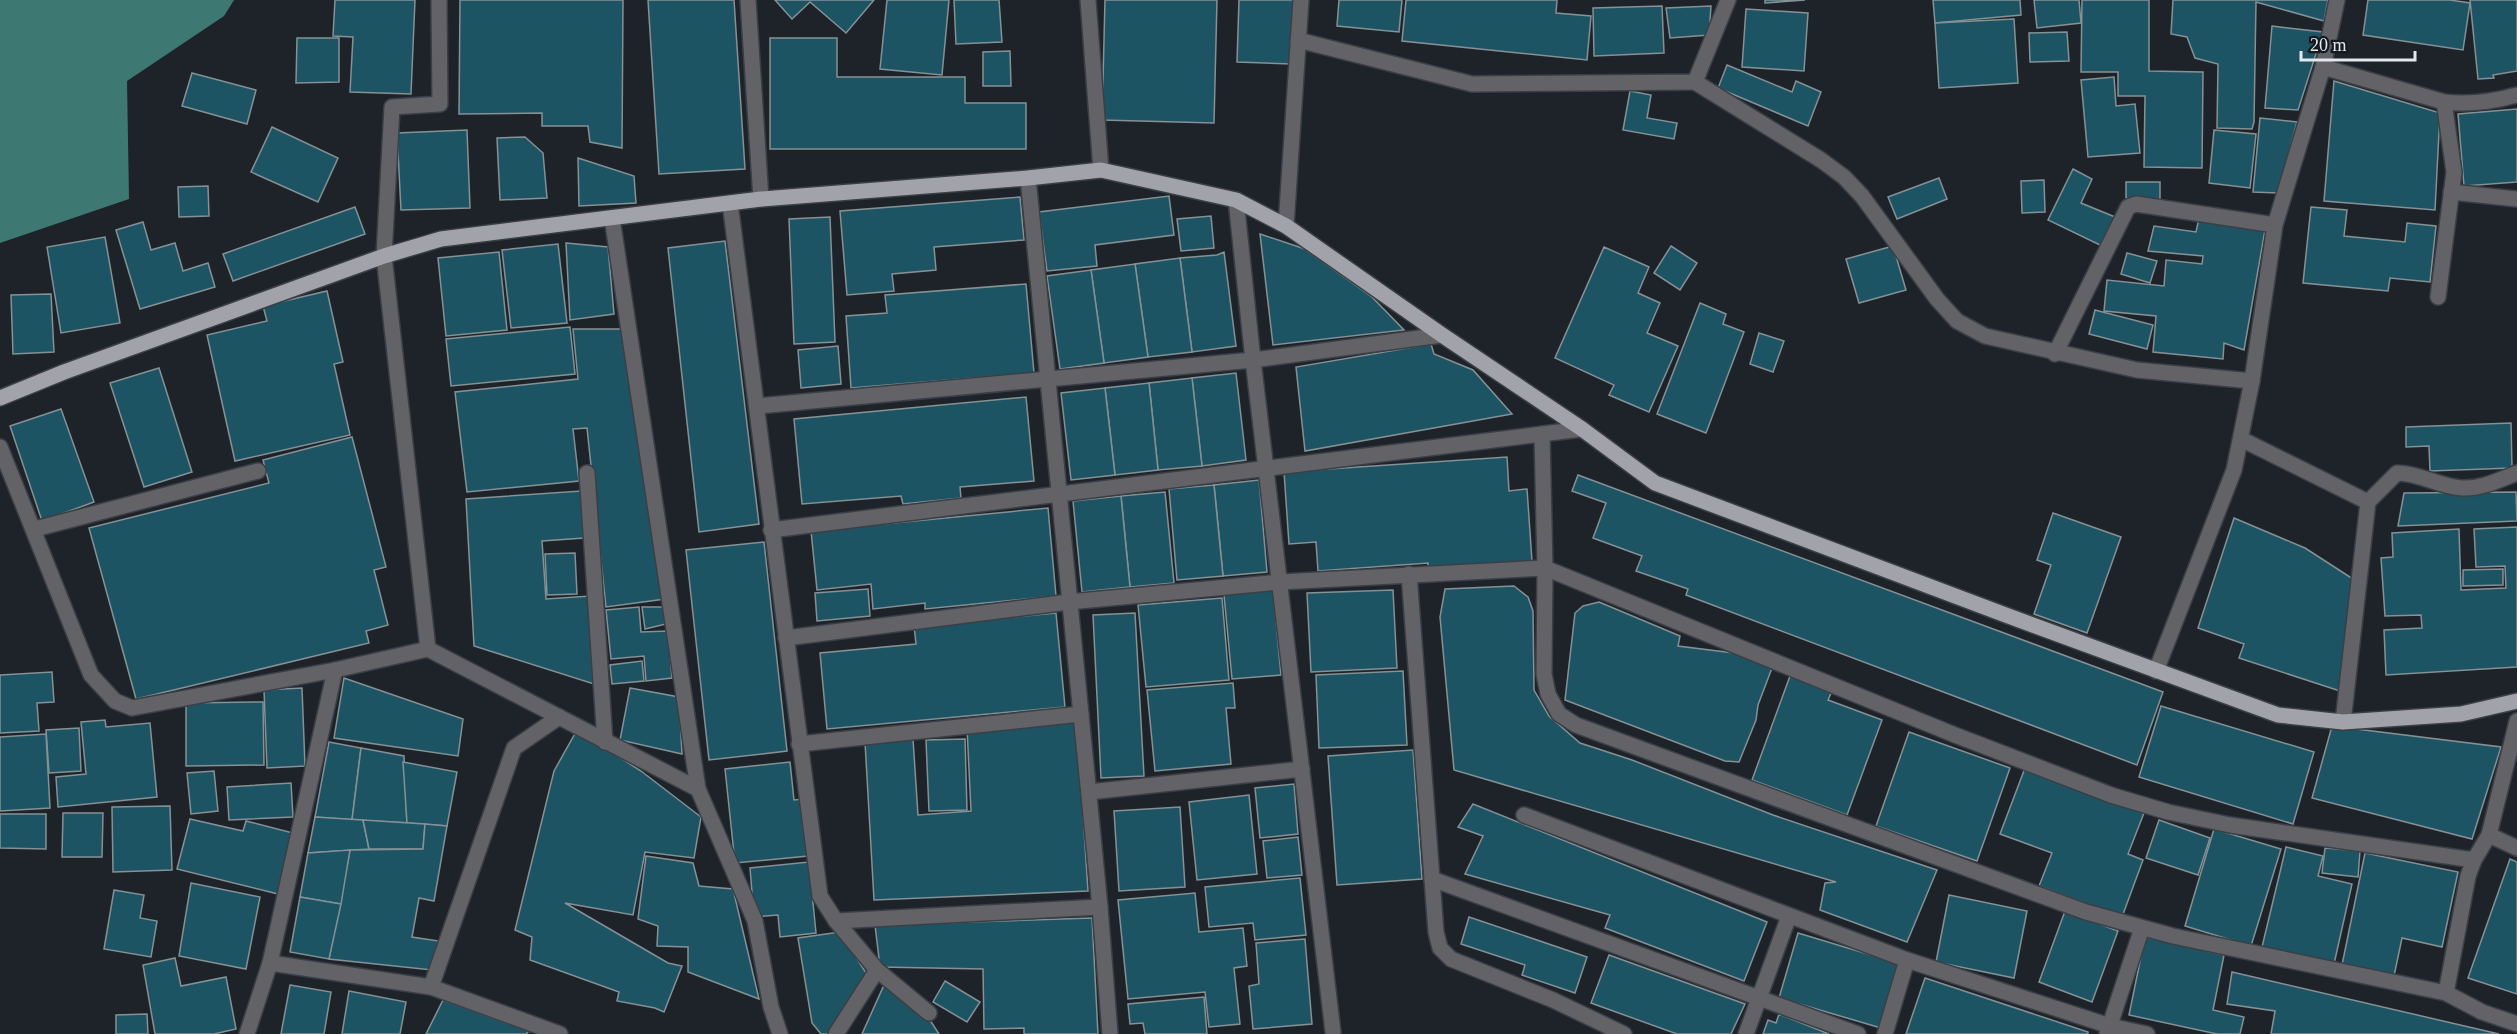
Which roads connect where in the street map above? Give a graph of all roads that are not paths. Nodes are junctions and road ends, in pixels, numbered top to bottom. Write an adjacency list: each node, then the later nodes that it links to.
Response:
1 (439, 0): 22 (street)
2 (748, 0): 15 (street)
3 (1088, 0): 12 (street)
4 (1301, 0): 7 (street)
5 (1728, 0): 9 (street)
6 (2337, 0): 8 (street)
7 (1298, 40): 9 (street); 21 (street)
8 (2323, 67): 11 (street); 20 (street)
9 (1695, 82): 25 (street)
10 (2517, 95): 11 (street)
11 (2444, 102): 14 (street)
12 (1101, 170): 13 (main road); 17 (main road)
13 (1028, 178): 15 (main road); 27 (street)
14 (2451, 192): 16 (street); 23 (street)
15 (761, 199): 18 (main road)
16 (2517, 199)
17 (1236, 200): 21 (main road); 26 (street)
18 (730, 203): 19 (main road); 30 (street)
19 (612, 218): 22 (main road); 59 (street)
20 (2275, 225): 25 (street); 28 (street)
21 (1286, 226): 24 (main road)
22 (384, 256): 29 (main road); 48 (street)
23 (2438, 297)
24 (1442, 335): 26 (street); 31 (main road)
25 (2055, 354): 28 (street)
26 (1253, 360): 27 (street); 35 (street)
27 (1048, 380): 30 (street); 39 (street)
28 (2252, 381): 33 (street)
29 (0, 398)
30 (758, 406): 42 (street)
31 (1582, 429): 32 (street); 50 (main road)
32 (1542, 434): 35 (street); 43 (street)
33 (2241, 439): 40 (street); 50 (street)
34 (0, 447): 41 (street)
35 (1266, 469): 39 (street); 45 (street)
36 (258, 471): 41 (street)
37 (587, 472): 56 (street)
38 (2517, 473): 40 (street)
39 (1059, 493): 42 (street); 46 (street)
40 (2368, 502): 55 (street)
41 (35, 530): 49 (street)
42 (771, 530): 47 (street)
43 (1545, 568): 44 (street); 64 (street); 69 (street)
44 (1408, 574): 45 (street); 65 (street)
45 (1280, 582): 46 (street); 58 (street)
46 (1070, 602): 47 (street); 52 (street)
47 (786, 638): 57 (street)
48 (428, 648): 49 (street); 53 (street)
49 (335, 670): 71 (street)
50 (2156, 671): 55 (main road)
51 (2517, 701): 55 (main road)
52 (1081, 714): 57 (street); 60 (street)
53 (559, 717): 56 (street); 73 (street)
54 (2517, 720): 62 (street)
55 (2343, 722)
56 (605, 741): 59 (street)
57 (799, 744): 68 (street)
58 (1302, 769): 60 (street); 79 (street)
59 (698, 789): 82 (street)
60 (1089, 792): 66 (street)
61 (1524, 815): 67 (street)
62 (2489, 835): 63 (street); 64 (street)
63 (2517, 848)
64 (2474, 860): 74 (street)
65 (1432, 879): 75 (street); 85 (street)
66 (1100, 907): 68 (street); 84 (street)
67 (1790, 916): 70 (street); 75 (street)
68 (837, 921): 72 (street)
69 (2142, 928): 74 (street); 78 (street)
70 (1908, 960): 78 (street); 88 (street)
71 (270, 963): 73 (street); 80 (street)
72 (877, 970): 76 (street); 83 (street)
73 (431, 987): 81 (street)
74 (2446, 993): 77 (street)
75 (1758, 998): 86 (street); 87 (street)
76 (929, 1013)
77 (2517, 1024)
78 (2108, 1030): 89 (street)
79 (1333, 1032)
80 (247, 1034)
81 (560, 1034)
82 (780, 1034)
83 (836, 1034)
84 (1110, 1034)
85 (1624, 1034)
86 (1746, 1034)
87 (1858, 1034)
88 (1885, 1034)
89 (2147, 1034)

